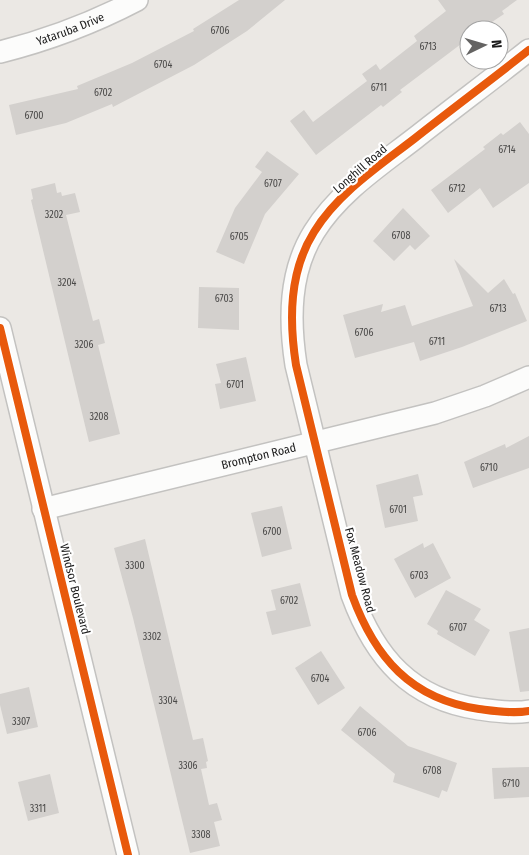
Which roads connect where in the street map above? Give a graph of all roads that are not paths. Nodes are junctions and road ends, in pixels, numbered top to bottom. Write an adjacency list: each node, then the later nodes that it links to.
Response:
1 (136, 0): 3 (street, Yataruba Drive)
2 (529, 50): 6 (street, Longhill Road)
3 (0, 52)
4 (0, 328): 7 (street, Windsor Boulevard)
5 (529, 377): 6 (street, Brompton Road)
6 (316, 444): 7 (street, Brompton Road); 8 (street, Fox Meadow Road)
7 (43, 509): 9 (street, Windsor Boulevard)
8 (529, 711)
9 (128, 855)

